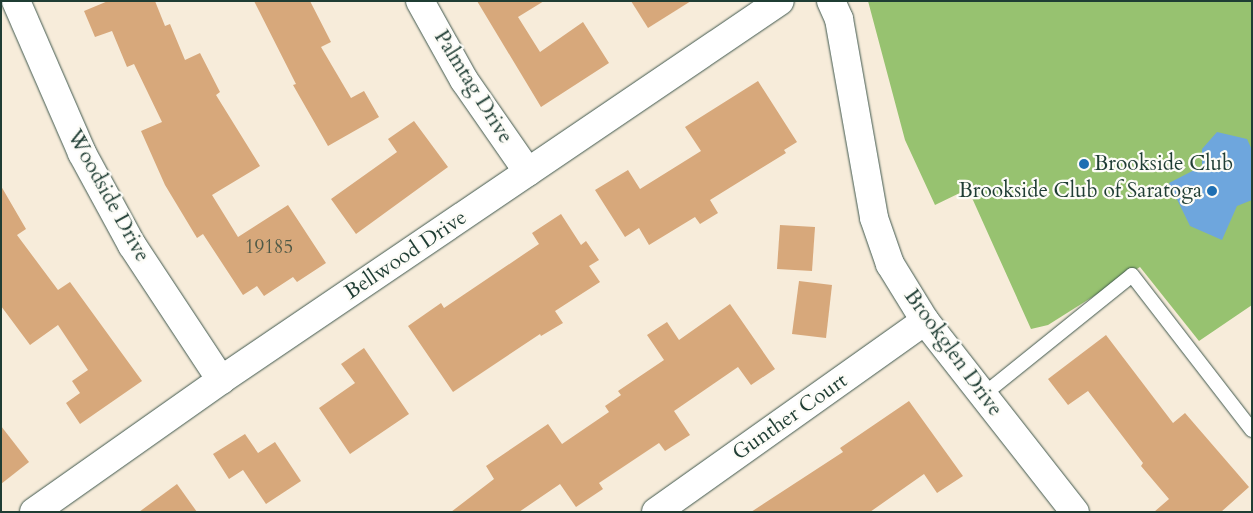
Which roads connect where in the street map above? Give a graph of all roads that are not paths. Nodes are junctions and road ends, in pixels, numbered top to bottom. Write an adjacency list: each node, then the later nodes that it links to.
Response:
1 (16, 1): 7 (street, Woodside Drive)
2 (420, 1): 5 (street, Palmtag Drive)
3 (780, 1): 5 (street, Bellwood Drive)
4 (836, 3): 6 (street, Brookglen Drive)
5 (528, 172): 7 (street, Bellwood Drive)
6 (925, 321): 8 (street, Brookglen Drive); 11 (street, Gunther Court)
7 (221, 380): 10 (street, Bellwood Drive)
8 (983, 395): 9 (lane); 12 (street, Brookglen Drive)
9 (1252, 430)
10 (34, 512)
11 (656, 512)
12 (1075, 512)

